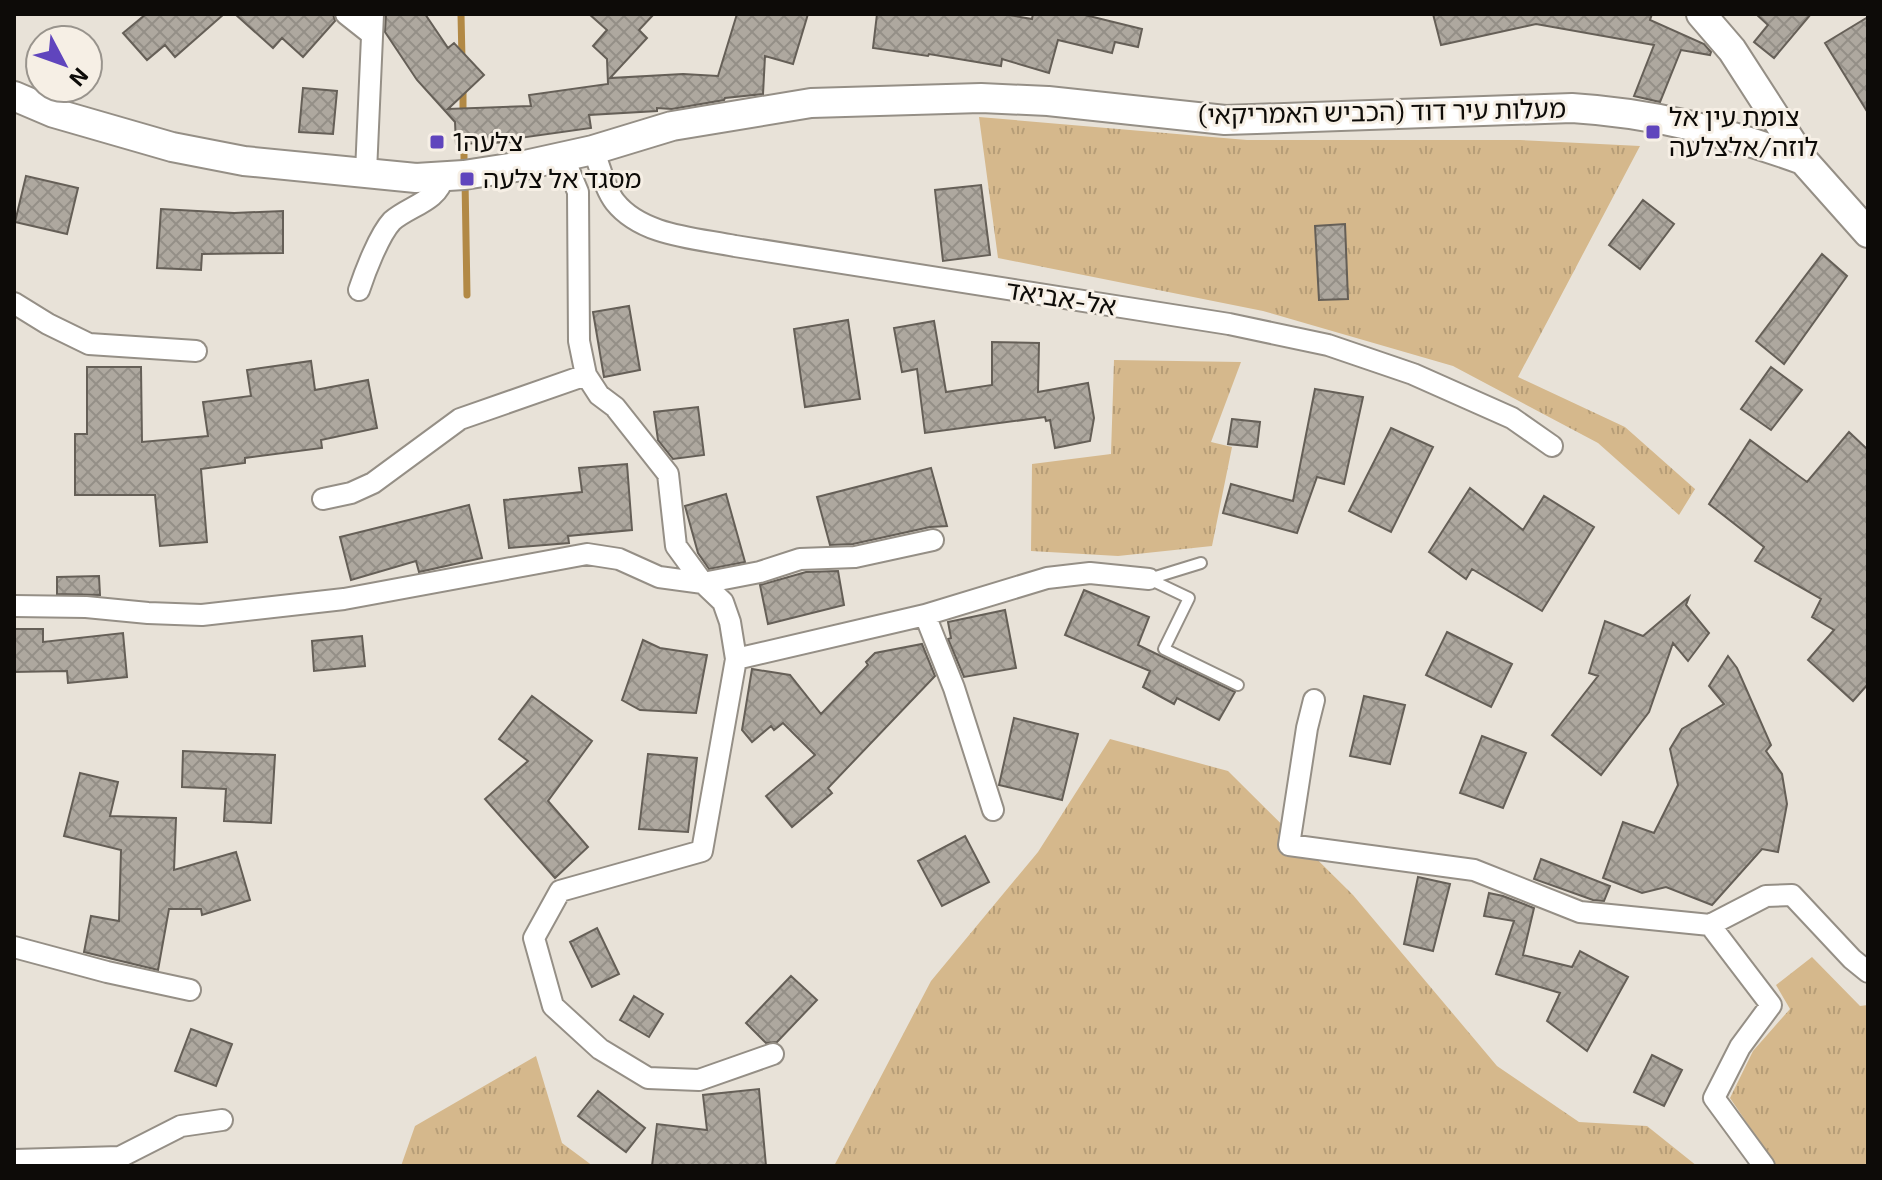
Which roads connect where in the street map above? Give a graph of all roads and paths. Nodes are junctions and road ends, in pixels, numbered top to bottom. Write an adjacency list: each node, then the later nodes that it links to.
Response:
1 (346, 14): 3 (street)
2 (1701, 14): 7 (main road)
3 (371, 23): 8 (street)
4 (14, 96): 8 (main road, מעלות עיר דוד (הכביש האמריקאי))
5 (593, 150): 6 (main road, מעלות עיר דוד (הכביש האמריקאי)); 7 (main road, מעלות עיר דוד (הכביש האמריקאי)); 15 (street, אל-אביאד)
6 (563, 156): 9 (main road, מעלות עיר דוד (הכביש האמריקאי)); 14 (street)
7 (1803, 160): 10 (main road)
8 (366, 172): 9 (main road, מעלות עיר דוד (הכביש האמריקאי))
9 (443, 177): 11 (street)
10 (1868, 233)
11 (359, 290)
12 (14, 303): 13 (street)
13 (196, 351)
14 (586, 375): 16 (street); 20 (street)
15 (1552, 446)
16 (323, 499)
17 (933, 540): 20 (street)
18 (1201, 563): 19 (lane)
19 (1149, 579): 22 (street); 24 (lane)
20 (703, 583): 21 (street); 23 (street)
21 (14, 606)
22 (925, 615): 23 (street); 26 (street)
23 (736, 659): 31 (street)
24 (1238, 685)
25 (1314, 700): 27 (street)
26 (993, 810)
27 (1710, 925): 29 (street); 34 (street)
28 (14, 947): 30 (street)
29 (1868, 972)
30 (190, 990)
31 (773, 1054)
32 (222, 1120): 33 (street)
33 (14, 1160)
34 (1764, 1166)

